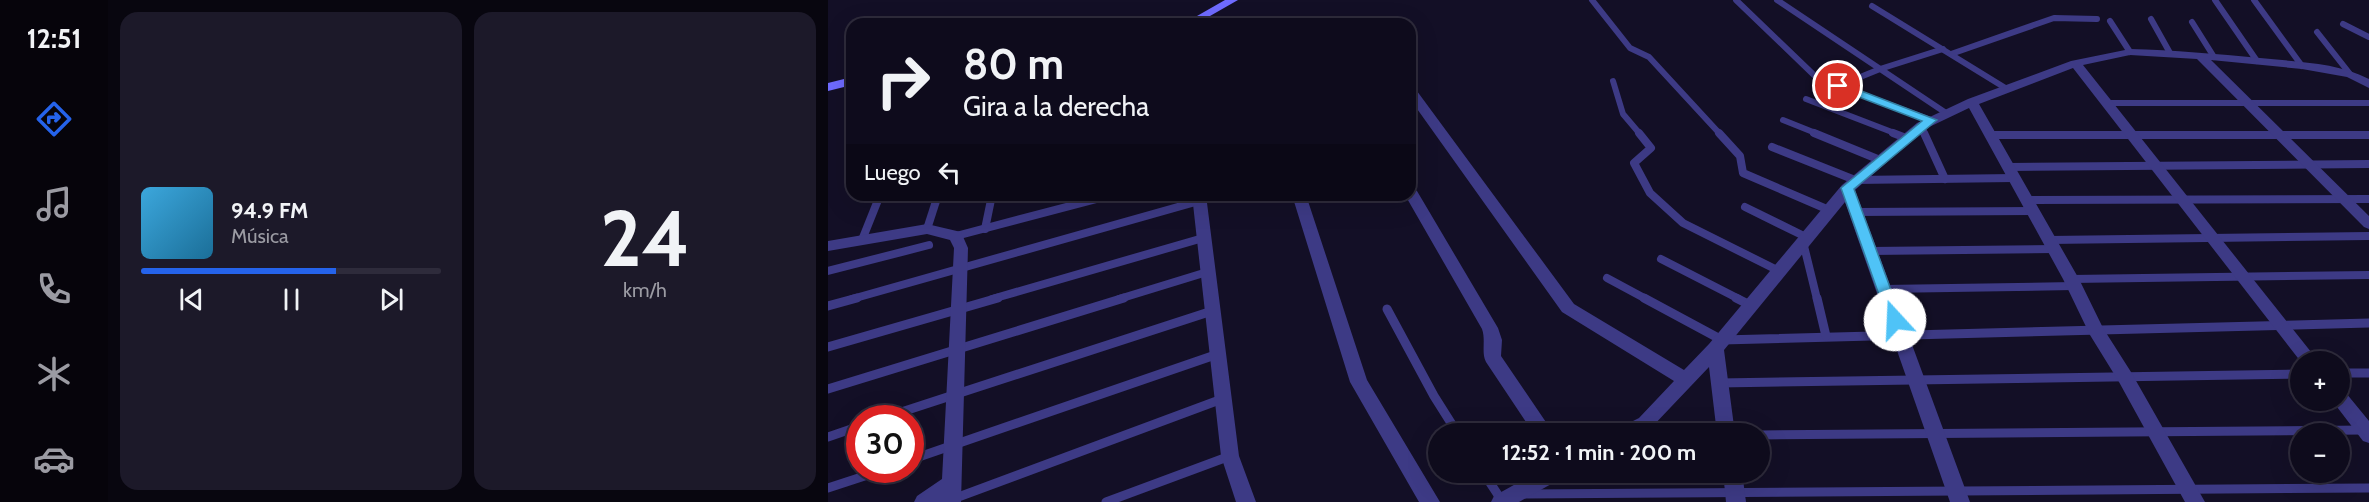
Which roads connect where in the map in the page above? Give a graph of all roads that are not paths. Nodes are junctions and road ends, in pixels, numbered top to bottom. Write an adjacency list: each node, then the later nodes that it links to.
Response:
1 (1233, 0): 8 (main road)
2 (1592, 0): 67 (lane)
3 (1736, 0): 29 (lane)
4 (1776, 0): 24 (lane)
5 (2215, 0): 21 (lane)
6 (2254, 0): 23 (lane)
7 (1872, 6): 16 (lane)
8 (1199, 18)
9 (2097, 19): 19 (lane)
10 (2151, 19): 18 (lane)
11 (2110, 21): 17 (lane)
12 (2192, 22): 20 (lane)
13 (2343, 24): 15 (lane)
14 (2317, 32): 25 (lane)
15 (2369, 37)
16 (1943, 49): 19 (lane); 24 (lane)
17 (2130, 52): 18 (street); 22 (street)
18 (2170, 53): 20 (street)
19 (1951, 54): 31 (lane)
20 (2207, 56): 21 (street); 36 (street)
21 (2257, 61): 23 (street)
22 (2075, 63): 31 (street); 35 (street)
23 (2302, 66): 25 (street)
24 (1880, 69): 29 (lane); 38 (lane)
25 (2350, 74): 28 (street)
26 (1613, 81): 85 (lane)
27 (846, 82): 30 (main road)
28 (2369, 84)
29 (1838, 86): 40 (lane)
30 (828, 87)
31 (2007, 89): 34 (street)
32 (1416, 98): 111 (street)
33 (1806, 99): 45 (lane)
34 (1972, 102): 38 (street); 41 (street)
35 (2107, 103): 36 (lane); 42 (street)
36 (2248, 103): 37 (lane); 43 (street)
37 (2369, 104)
38 (1946, 113): 40 (street)
39 (1782, 120): 47 (lane)
40 (1926, 123): 45 (street); 52 (lane)
41 (1990, 135): 42 (lane); 51 (street)
42 (2132, 135): 43 (lane); 50 (street)
43 (2279, 135): 44 (lane); 48 (street)
44 (2369, 135)
45 (1906, 138): 47 (street)
46 (1772, 147): 53 (lane)
47 (1880, 160): 53 (street)
48 (2309, 165): 49 (lane); 50 (lane); 54 (street)
49 (2369, 165)
50 (2157, 166): 51 (lane); 56 (street)
51 (2011, 173): 52 (lane); 65 (street)
52 (1945, 179): 53 (lane)
53 (1851, 184): 67 (street); 68 (street)
54 (2344, 199): 55 (lane); 56 (lane); 69 (street)
55 (2369, 199)
56 (2183, 200): 65 (lane); 75 (street)
57 (878, 201): 77 (lane)
58 (936, 201): 70 (lane)
59 (993, 201): 71 (lane)
60 (1090, 201): 71 (lane)
61 (1189, 201): 83 (lane)
62 (1199, 201): 74 (street)
63 (1301, 201): 145 (street)
64 (1416, 201): 120 (street)
65 (2030, 206): 68 (lane); 79 (street)
66 (1745, 207): 76 (lane)
67 (1829, 210): 76 (street)
68 (1856, 212): 81 (street)
69 (2369, 224)
70 (927, 229): 72 (street); 77 (street)
71 (985, 229): 72 (lane)
72 (956, 236): 83 (street)
73 (2369, 236): 75 (lane)
74 (1203, 238): 86 (street); 94 (lane)
75 (2214, 238): 79 (lane); 88 (street)
76 (1805, 239): 85 (street); 101 (lane)
77 (862, 240): 80 (street)
78 (929, 245): 84 (lane)
79 (2052, 245): 81 (lane); 90 (street)
80 (828, 246)
81 (1870, 251): 91 (street)
82 (1661, 259): 92 (lane)
83 (960, 269): 93 (lane); 94 (street)
84 (828, 271)
85 (1779, 271): 92 (street)
86 (1207, 272): 96 (street); 104 (lane)
87 (2369, 275): 88 (lane)
88 (2244, 277): 90 (lane); 98 (street)
89 (1607, 278): 102 (lane)
90 (2073, 283): 91 (lane); 99 (street)
91 (1884, 289): 100 (street)
92 (1750, 305): 102 (street)
93 (828, 306)
94 (958, 309): 103 (lane); 104 (street)
95 (1387, 309): 119 (lane)
96 (1212, 311): 106 (street); 115 (lane)
97 (2369, 323): 98 (lane)
98 (2281, 324): 99 (lane); 105 (street)
99 (2096, 331): 100 (lane); 110 (street)
100 (1900, 335): 101 (lane); 112 (street)
101 (1826, 336): 102 (lane)
102 (1718, 345): 111 (street); 113 (street)
103 (828, 347)
104 (956, 350): 114 (lane); 115 (street)
105 (2302, 351)
106 (1218, 354): 116 (street); 129 (lane)
107 (2350, 373): 108 (lane)
108 (2369, 373)
109 (2290, 374): 110 (lane)
110 (2126, 377): 112 (lane); 124 (street)
111 (1685, 379): 121 (street)
112 (1917, 380): 113 (lane); 125 (street)
113 (1719, 383): 122 (street)
114 (828, 389)
115 (954, 395): 117 (lane); 129 (street)
116 (1222, 399): 131 (street); 137 (lane)
117 (923, 405)
118 (2350, 411): 126 (street)
119 (1451, 423)
120 (1537, 423)
121 (1645, 423)
122 (1724, 423)
123 (846, 431): 128 (lane)
124 (2156, 432): 125 (lane); 126 (lane); 138 (street)
125 (1935, 433): 127 (lane); 139 (street)
126 (2367, 433)
127 (1770, 435)
128 (828, 437)
129 (953, 446): 130 (lane); 137 (street)
130 (924, 455)
131 (1230, 456): 141 (street); 144 (lane)
132 (846, 482): 135 (lane)
133 (1493, 483): 142 (lane)
134 (1536, 483): 142 (street)
135 (828, 488)
136 (2369, 488): 138 (lane)
137 (950, 495): 143 (street)
138 (2192, 495): 139 (lane)
139 (1958, 496): 140 (lane)
140 (1735, 497): 142 (lane)
141 (1241, 500)
142 (1508, 500)
143 (924, 502)
144 (1106, 502)
145 (1430, 502)

